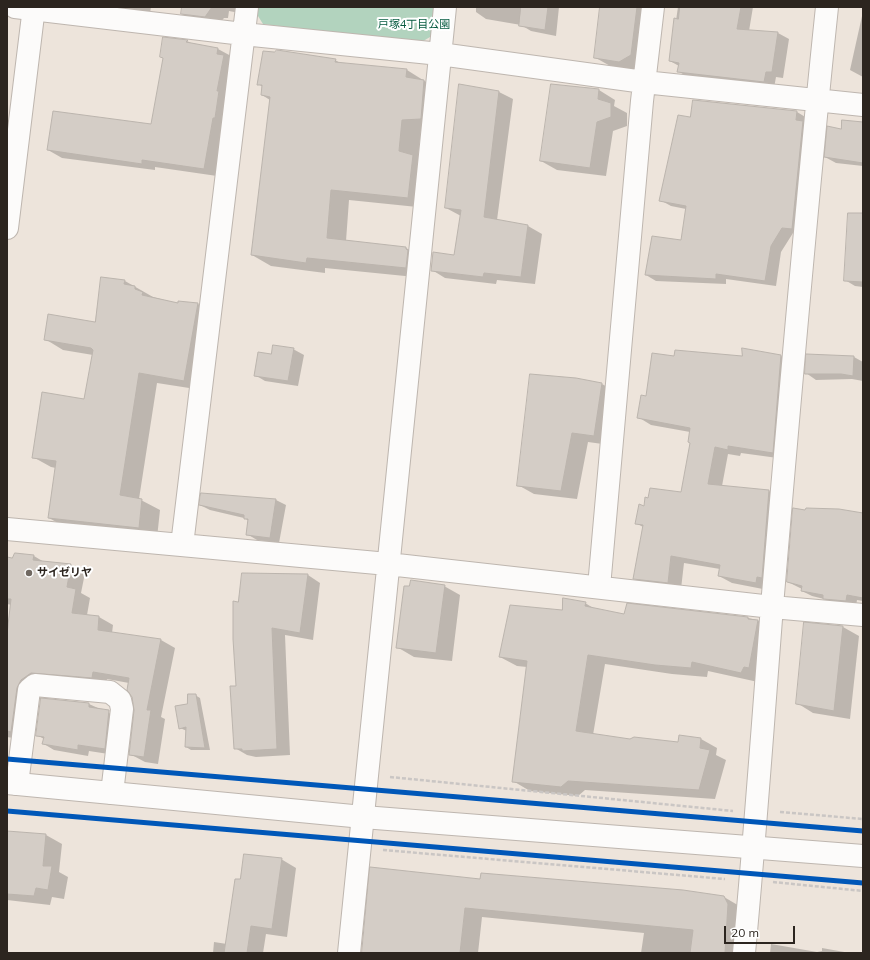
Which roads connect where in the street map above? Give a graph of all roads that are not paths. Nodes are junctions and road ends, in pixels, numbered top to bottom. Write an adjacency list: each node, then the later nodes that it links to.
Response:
1 (247, 7): 6 (street)
2 (445, 7): 7 (street)
3 (653, 7): 8 (street)
4 (827, 7): 9 (street)
5 (28, 8): 6 (street); 11 (street)
6 (243, 34): 7 (street); 13 (street)
7 (440, 54): 8 (street); 14 (street)
8 (644, 82): 9 (street); 15 (street)
9 (817, 100): 10 (street); 16 (street)
10 (863, 105)
11 (7, 228)
12 (7, 530): 13 (street)
13 (182, 545): 14 (street)
14 (388, 564): 15 (street); 20 (street)
15 (599, 587): 16 (street)
16 (772, 607): 17 (street); 21 (street)
17 (863, 615)
18 (12, 784): 19 (street); 19 (street)
19 (112, 793): 20 (street)
20 (364, 816): 21 (street); 23 (street)
21 (754, 846): 22 (street); 24 (street)
22 (863, 856)
23 (349, 953)
24 (744, 953)

